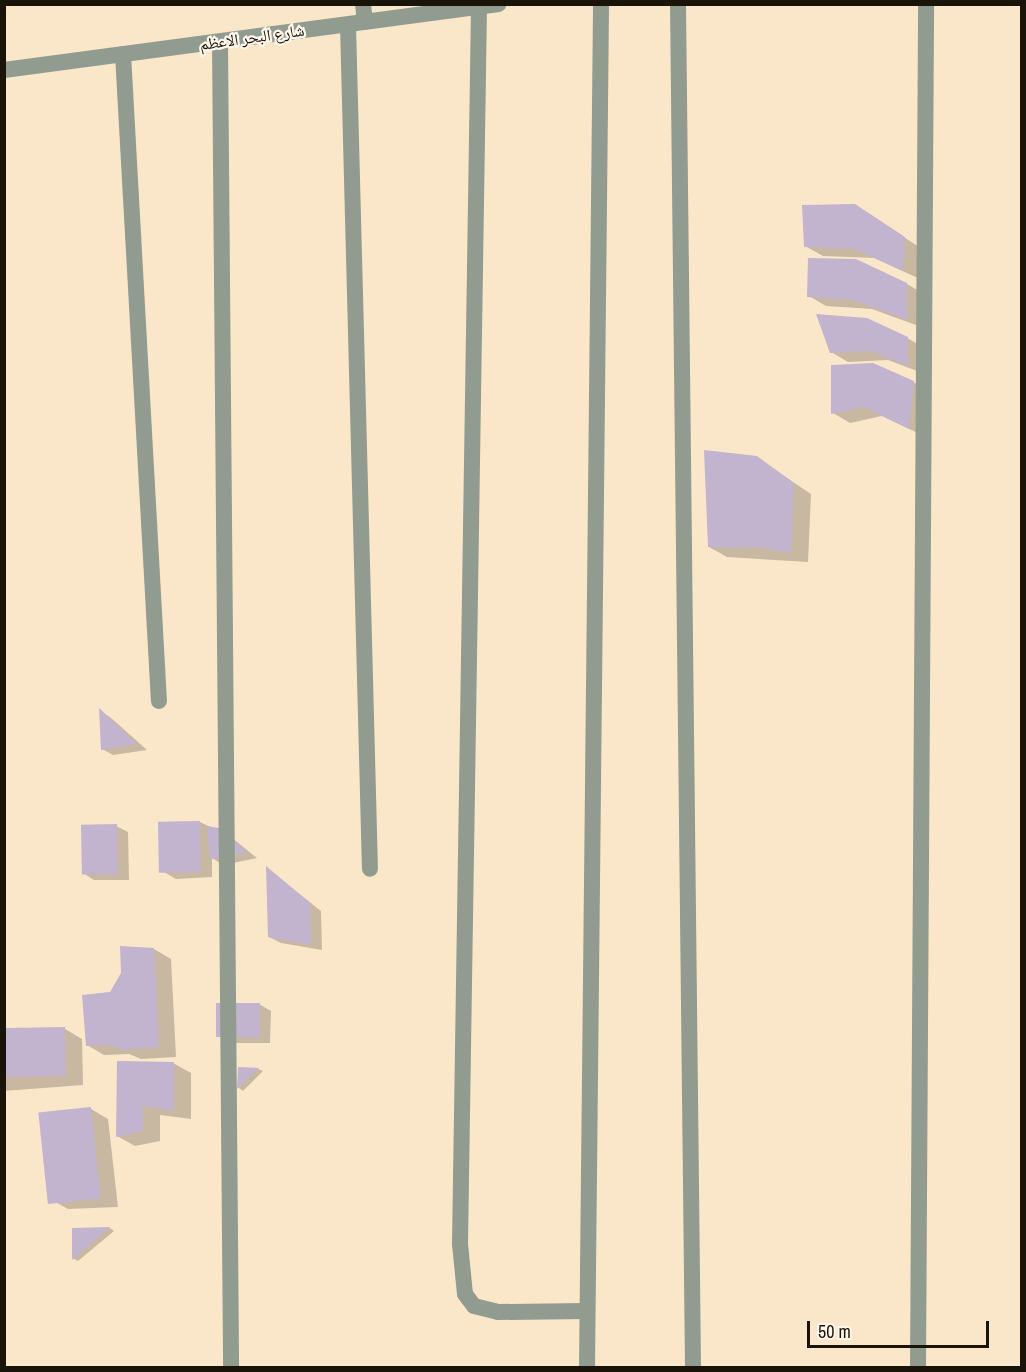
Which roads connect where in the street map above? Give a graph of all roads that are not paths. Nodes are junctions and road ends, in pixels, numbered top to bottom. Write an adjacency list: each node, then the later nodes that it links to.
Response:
1 (363, 4): 7 (street)
2 (499, 4): 6 (street, شارع البحر الاعظم)
3 (601, 4): 14 (street)
4 (678, 4): 17 (street)
5 (926, 4): 18 (street)
6 (479, 7): 7 (street, شارع البحر الاعظم); 14 (street)
7 (365, 22): 8 (street, شارع البحر الاعظم)
8 (348, 25): 9 (street, شارع البحر الاعظم); 13 (street)
9 (220, 42): 10 (street, شارع البحر الاعظم); 15 (street)
10 (123, 54): 11 (street, شارع البحر الاعظم); 12 (street)
11 (4, 70)
12 (159, 701)
13 (370, 869)
14 (587, 1311): 16 (street)
15 (231, 1368)
16 (587, 1368)
17 (693, 1368)
18 (918, 1368)

